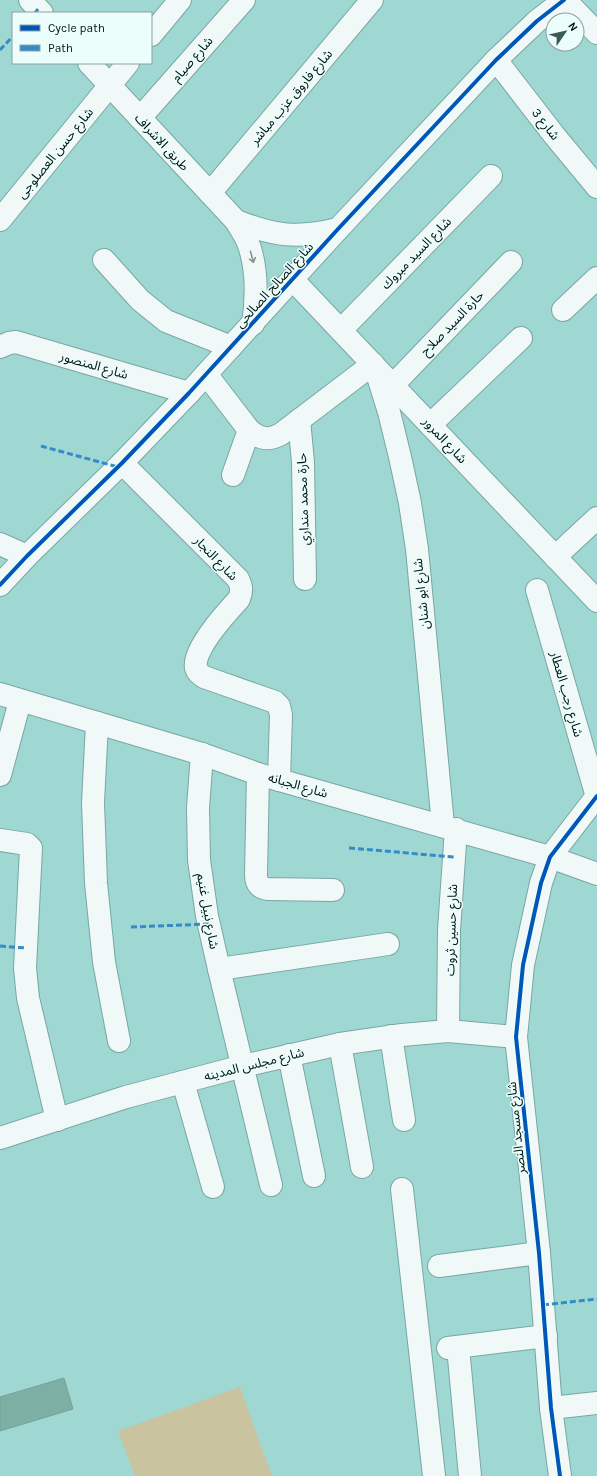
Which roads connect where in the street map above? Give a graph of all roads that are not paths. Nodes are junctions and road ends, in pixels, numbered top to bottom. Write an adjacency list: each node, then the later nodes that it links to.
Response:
1 (30, 0): 6 (street)
2 (180, 0): 8 (street)
3 (244, 0): 13 (street, شارع صيام)
4 (372, 0): 16 (street, شارع فاروق عزب مباشر)
5 (565, 0): 7 (street); 9 (street, شارع الصالح الصالحى)
6 (41, 12)
7 (597, 33)
8 (152, 35)
9 (496, 60): 15 (street, شارع 3); 19 (street, شارع الصالح الصالحى)
10 (90, 64): 12 (street, طريق الاشراف)
11 (127, 64): 12 (street, شارع حسن العصلوجى)
12 (110, 85): 13 (street, طريق الاشراف); 17 (street, شارع حسن العصلوجى)
13 (140, 118): 16 (street, طريق الاشراف)
14 (491, 176): 26 (street, شارع السيد مبروك)
15 (597, 187)
16 (210, 193): 18 (street, طريق الاشراف)
17 (0, 220)
18 (236, 221): 19 (street, طريق الاشراف); 25 (street, طريق الاشراف, one-way to 25)
19 (338, 229): 23 (street, شارع الصالح الصالحى)
20 (104, 260): 29 (street)
21 (511, 262): 32 (street, حارة السيد صلاح)
22 (597, 278): 24 (street)
23 (293, 280): 25 (street, شارع الصالح الصالحى); 26 (street, شارع المرور)
24 (563, 310)
25 (253, 324): 29 (street, شارع الصالح الصالحى)
26 (341, 330): 30 (street, شارع المرور)
27 (521, 338): 35 (street)
28 (0, 347): 33 (street, شارع المنصور)
29 (232, 347): 31 (street, شارع الصالح الصالحى)
30 (374, 365): 32 (street, شارع المرور); 34 (street); 55 (street, شارع ابو شنان)
31 (206, 374): 33 (street, شارع الصالح الصالحى); 36 (street)
32 (393, 385): 35 (street, شارع المرور)
33 (189, 393): 37 (street, شارع الصالح الصالحى)
34 (299, 420): 36 (street); 43 (street, حارة محمد منداري)
35 (430, 425): 42 (street, شارع المرور)
36 (249, 430): 38 (street)
37 (122, 462): 41 (street, شارع الصالح الصالحى); 53 (street, شارع النجار)
38 (233, 475)
39 (597, 518): 42 (street)
40 (0, 544): 41 (street)
41 (27, 556): 44 (street, شارع الصالح الصالحى)
42 (556, 557): 46 (street, شارع المرور)
43 (305, 579)
44 (0, 585)
45 (537, 590): 54 (street, شارع رجب العطار)
46 (597, 601)
47 (0, 694): 48 (street, شارع الجبانه)
48 (20, 701): 49 (street, شارع الجبانه); 52 (street)
49 (97, 723): 50 (street, شارع الجبانه); 65 (street)
50 (202, 754): 51 (street, شارع الجبانه); 61 (street, شارع نبيل غنيم)
51 (258, 774): 53 (street, شارع الجبانه); 59 (street)
52 (0, 775)
53 (279, 780): 55 (street, شارع الجبانه)
54 (597, 797): 57 (street, شارع مسجد النصر)
55 (450, 827): 57 (street, شارع الجبانه); 62 (street, شارع حسين ثروت)
56 (0, 840): 70 (street)
57 (550, 857): 58 (street, شارع الجبانه); 64 (street, شارع مسجد النصر)
58 (597, 874)
59 (333, 890)
60 (388, 944): 61 (street)
61 (219, 969): 68 (street, شارع نبيل غنيم)
62 (448, 1031): 63 (street, شارع مجلس المدينه); 64 (street, شارع مجلس المدينه)
63 (392, 1036): 66 (street, شارع مجلس المدينه); 71 (street)
64 (516, 1037): 78 (street, شارع مسجد النصر)
65 (119, 1041)
66 (340, 1044): 67 (street, شارع مجلس المدينه); 73 (street)
67 (289, 1055): 68 (street, شارع مجلس المدينه); 74 (street)
68 (243, 1066): 69 (street, شارع مجلس المدينه); 75 (street, شارع نبيل غنيم)
69 (183, 1082): 70 (street, شارع مجلس المدينه); 76 (street)
70 (57, 1120): 72 (street, شارع مجلس المدينه)
71 (404, 1120)
72 (0, 1138)
73 (362, 1167)
74 (314, 1176)
75 (271, 1185)
76 (212, 1187)
77 (402, 1189): 83 (street)
78 (539, 1253): 79 (street); 80 (street, شارع مسجد النصر)
79 (439, 1266)
80 (546, 1336): 82 (street, شارع مسجد النصر); 84 (street)
81 (597, 1403): 82 (street)
82 (551, 1408): 85 (street, شارع مسجد النصر)
83 (434, 1476)
84 (470, 1476)
85 (560, 1476)

